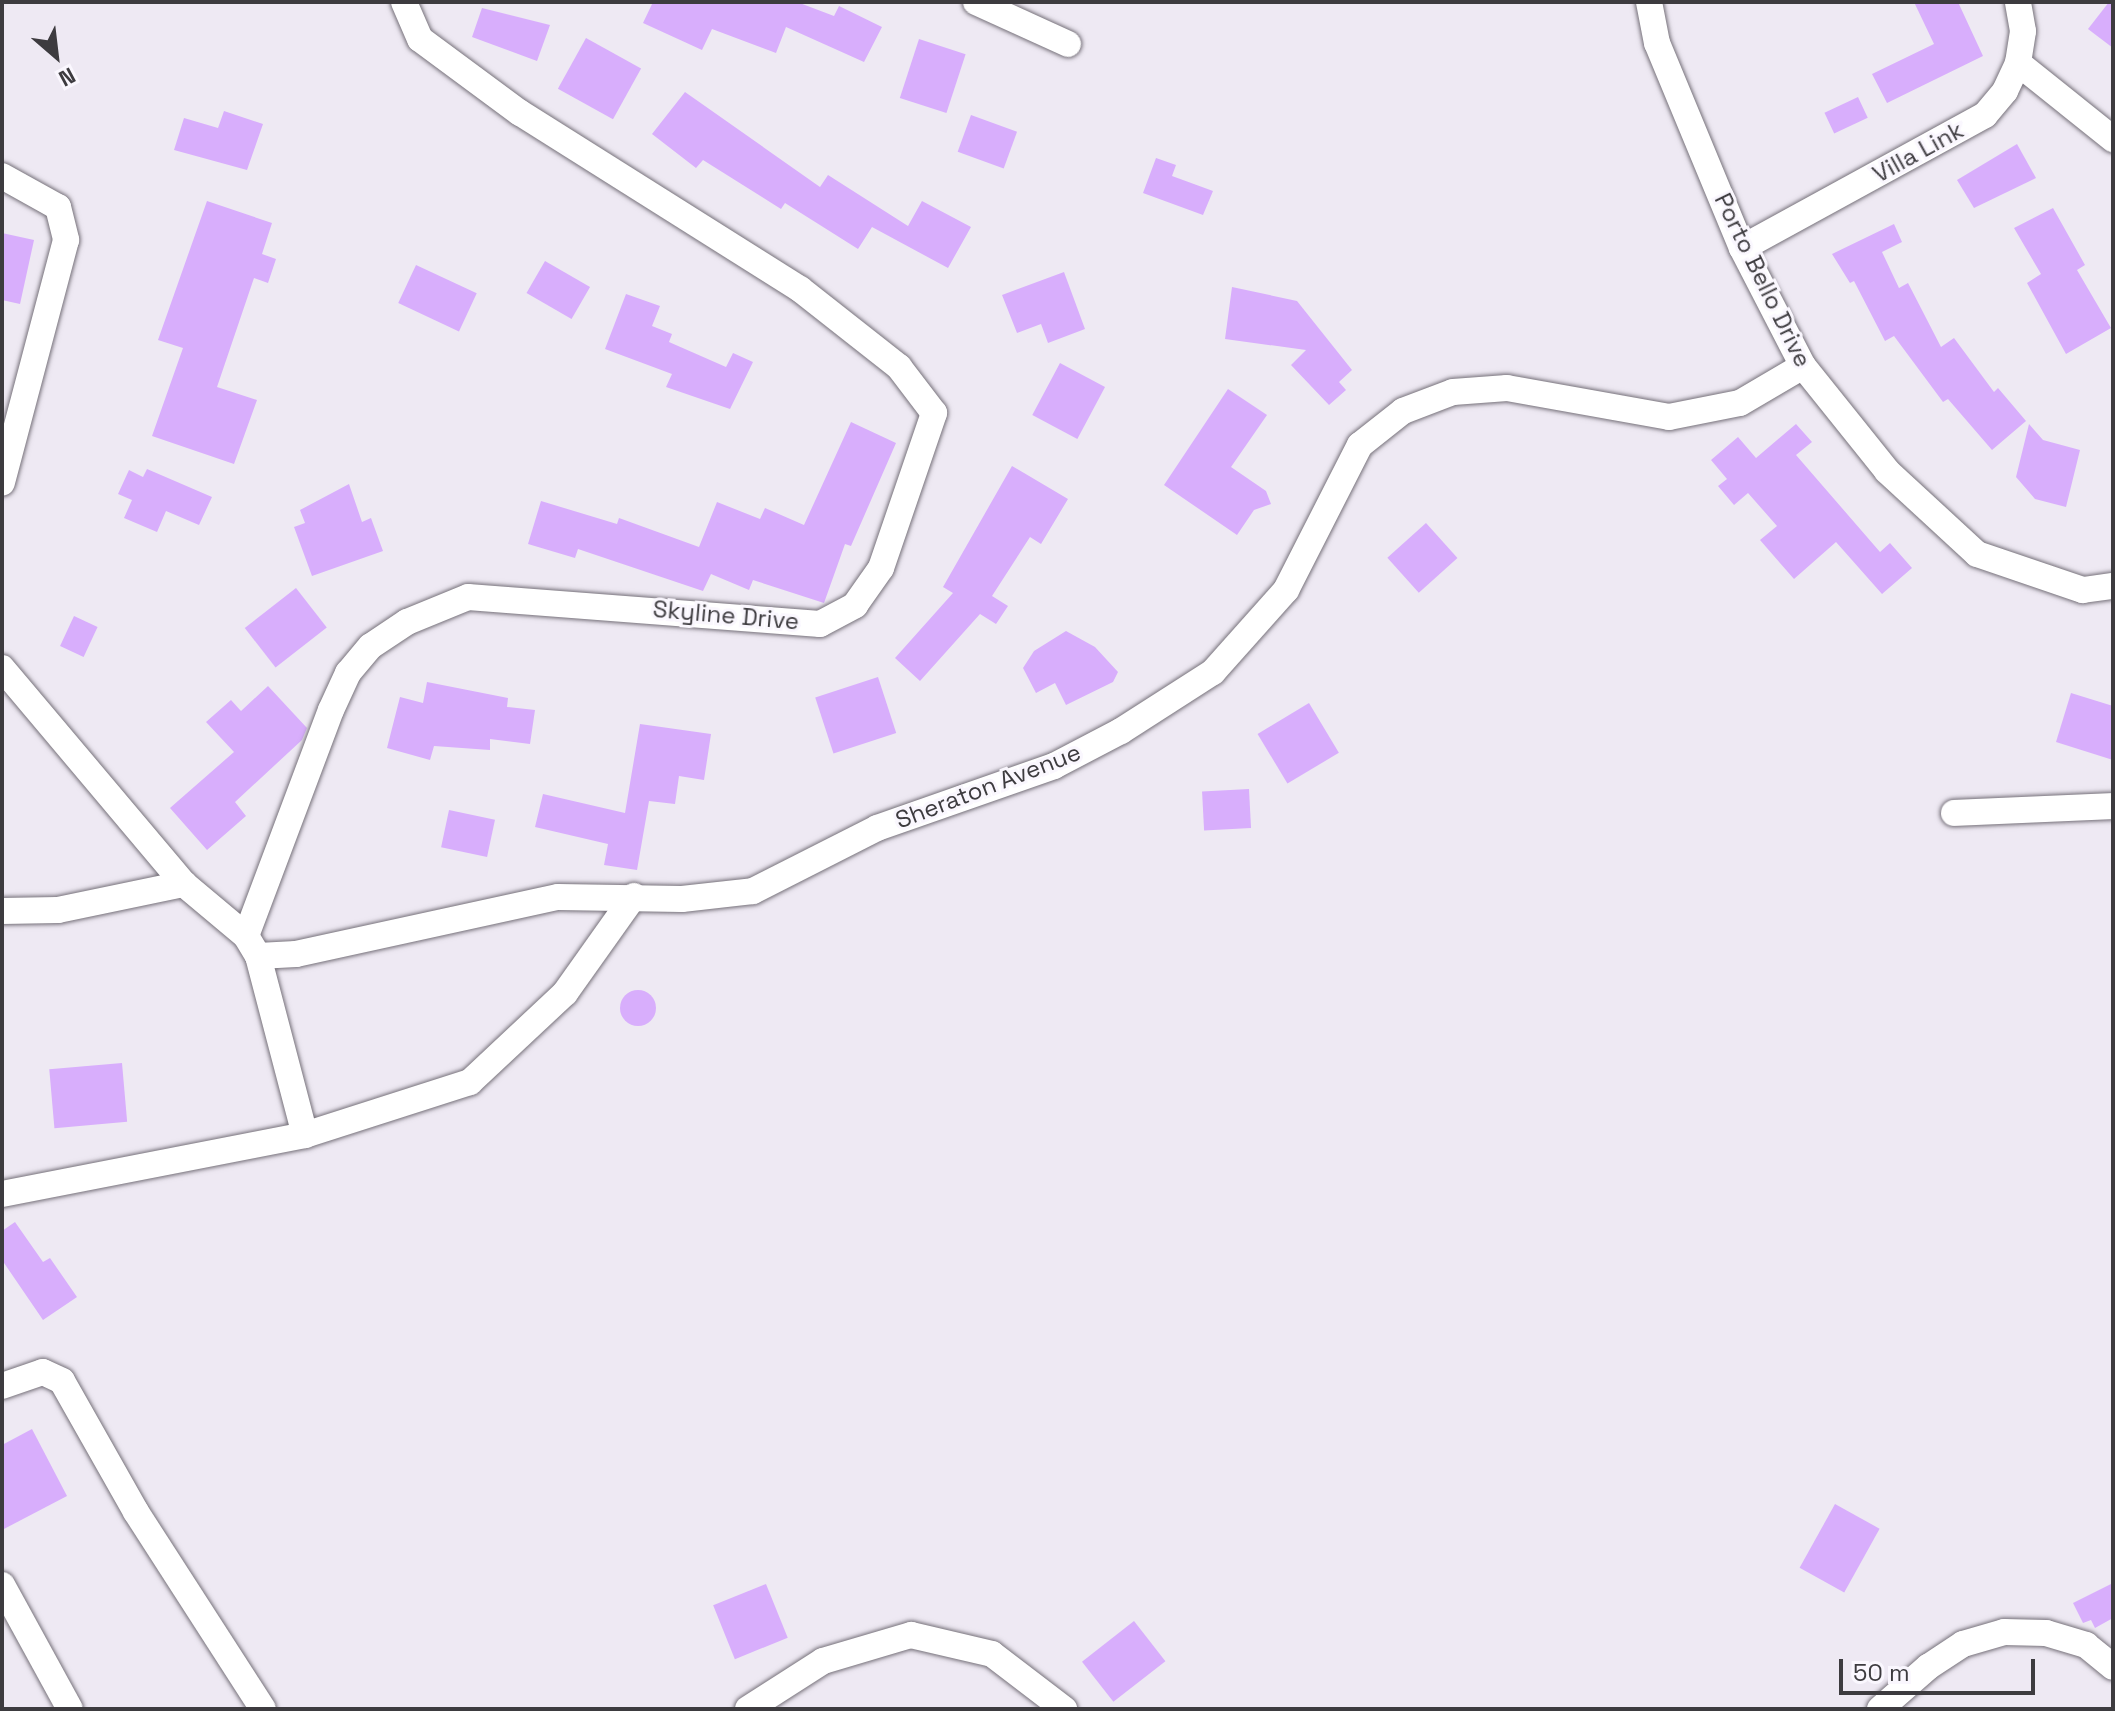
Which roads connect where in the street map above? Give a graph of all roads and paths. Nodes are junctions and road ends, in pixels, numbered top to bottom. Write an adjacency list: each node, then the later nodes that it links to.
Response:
1 (404, 2): 19 (street, Skyline Drive)
2 (976, 2): 5 (street)
3 (1649, 2): 9 (street, Porto Bello Drive)
4 (2018, 2): 6 (street, Villa Link)
5 (1068, 44)
6 (2018, 63): 7 (street); 9 (street, Villa Link)
7 (2113, 139)
8 (2, 176): 11 (street)
9 (1742, 248): 10 (street, Porto Bello Drive)
10 (1803, 366): 12 (street, Porto Bello Drive); 17 (street, Sheraton Avenue)
11 (2, 483)
12 (2113, 586)
13 (2, 668): 16 (street)
14 (2113, 806): 15 (street)
15 (1954, 813)
16 (184, 884): 18 (street); 19 (street)
17 (634, 896): 19 (street, Sheraton Avenue); 20 (street)
18 (2, 911)
19 (252, 946): 20 (street)
20 (305, 1135): 21 (street)
21 (2, 1194)
22 (2, 1386): 26 (street)
23 (2, 1585): 25 (street)
24 (2113, 1667): 29 (street)
25 (70, 1709)
26 (263, 1709)
27 (748, 1709): 28 (street)
28 (1064, 1709)
29 (1880, 1709)

